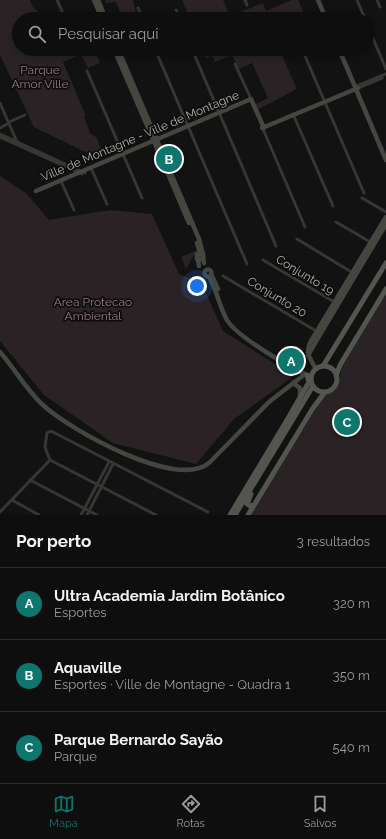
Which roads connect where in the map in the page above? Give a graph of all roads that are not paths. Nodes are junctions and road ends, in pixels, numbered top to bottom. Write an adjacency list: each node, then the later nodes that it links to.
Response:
1 (57, 0): 11 (street)
2 (94, 0): 12 (street)
3 (98, 0): 13 (street)
4 (245, 0): 8 (street)
5 (319, 0): 15 (street)
6 (357, 0): 16 (street)
7 (377, 0): 9 (street)
8 (247, 4)
9 (380, 7)
10 (138, 8): 14 (street)
11 (62, 11)
12 (99, 12)
13 (103, 12)
14 (140, 12)
15 (324, 12)
16 (362, 12)
17 (374, 41): 25 (street)
18 (117, 56): 32 (street)
19 (121, 56): 32 (street)
20 (158, 56): 37 (street)
21 (195, 56): 33 (street)
22 (305, 56): 30 (street)
23 (343, 56): 28 (street)
24 (235, 64): 29 (street)
25 (386, 69)
26 (87, 72): 44 (street)
27 (386, 75): 28 (street)
28 (357, 88): 30 (street); 43 (street); 45 (street)
29 (251, 100): 33 (street, Ville de Montagne - Ville de Montagne); 39 (street)
30 (325, 101): 35 (street); 50 (street)
31 (0, 103): 36 (street)
32 (140, 104): 41 (street)
33 (220, 114): 37 (street, Ville de Montagne - Ville de Montagne); 63 (street)
34 (25, 115): 36 (street)
35 (293, 115): 39 (street); 54 (street)
36 (9, 123): 38 (street); 42 (street)
37 (189, 127): 41 (street, Ville de Montagne - Ville de Montagne); 66 (street)
38 (0, 128)
39 (263, 128): 60 (street)
40 (0, 136): 42 (street)
41 (156, 141): 44 (street, Ville de Montagne - Ville de Montagne); 75 (street)
42 (17, 143): 47 (street)
43 (386, 153)
44 (123, 155): 46 (street, Ville de Montagne - Ville de Montagne); 51 (street)
45 (386, 160)
46 (92, 169): 47 (street, Ville de Montagne - Ville de Montagne); 53 (street)
47 (83, 173): 48 (street, Ville de Montagne - Ville de Montagne)
48 (61, 182): 49 (street, Ville de Montagne - Ville de Montagne); 55 (street)
49 (37, 192)
50 (364, 193)
51 (142, 198)
52 (362, 198): 56 (street)
53 (107, 204)
54 (333, 206)
55 (74, 210)
56 (386, 212)
57 (386, 217): 62 (street)
58 (336, 222): 62 (street)
59 (386, 224): 62 (street)
60 (305, 226)
61 (296, 239): 67 (street)
62 (372, 243): 67 (street)
63 (276, 246)
64 (263, 260): 70 (street, Conjunto 19)
65 (386, 263): 73 (main road)
66 (247, 264)
67 (354, 274): 70 (street)
68 (223, 276): 71 (street, Conjunto 20)
69 (386, 289): 76 (main road)
70 (337, 304): 71 (street)
71 (319, 332): 74 (street)
72 (0, 352): 77 (street)
73 (323, 366): 74 (main road); 76 (main road)
74 (316, 369): 75 (main road)
75 (307, 376): 77 (street); 78 (main road); 80 (main road)
76 (336, 376): 79 (main road)
77 (293, 383): 80 (street)
78 (313, 386): 79 (main road); 82 (main road)
79 (325, 392): 91 (main road)
80 (300, 396): 81 (main road)
81 (284, 425): 82 (main road); 101 (main road)
82 (276, 446): 89 (main road)
83 (50, 460): 84 (street); 86 (street); 87 (street)
84 (109, 462): 85 (street); 87 (street)
85 (113, 464): 88 (street); 95 (street)
86 (30, 480): 90 (street); 92 (street)
87 (97, 485): 88 (street); 92 (street)
88 (101, 487): 93 (street); 100 (street)
89 (251, 489): 91 (main road); 102 (main road)
90 (12, 500): 94 (street); 96 (street)
91 (254, 506): 103 (main road)
92 (85, 508): 93 (street); 97 (street)
93 (90, 511): 98 (street); 99 (street)
94 (0, 512)
95 (208, 512)
96 (39, 515)
97 (81, 515)
98 (87, 515)
99 (97, 515)
100 (156, 515)
101 (230, 515)
102 (235, 515)
103 (248, 515)

